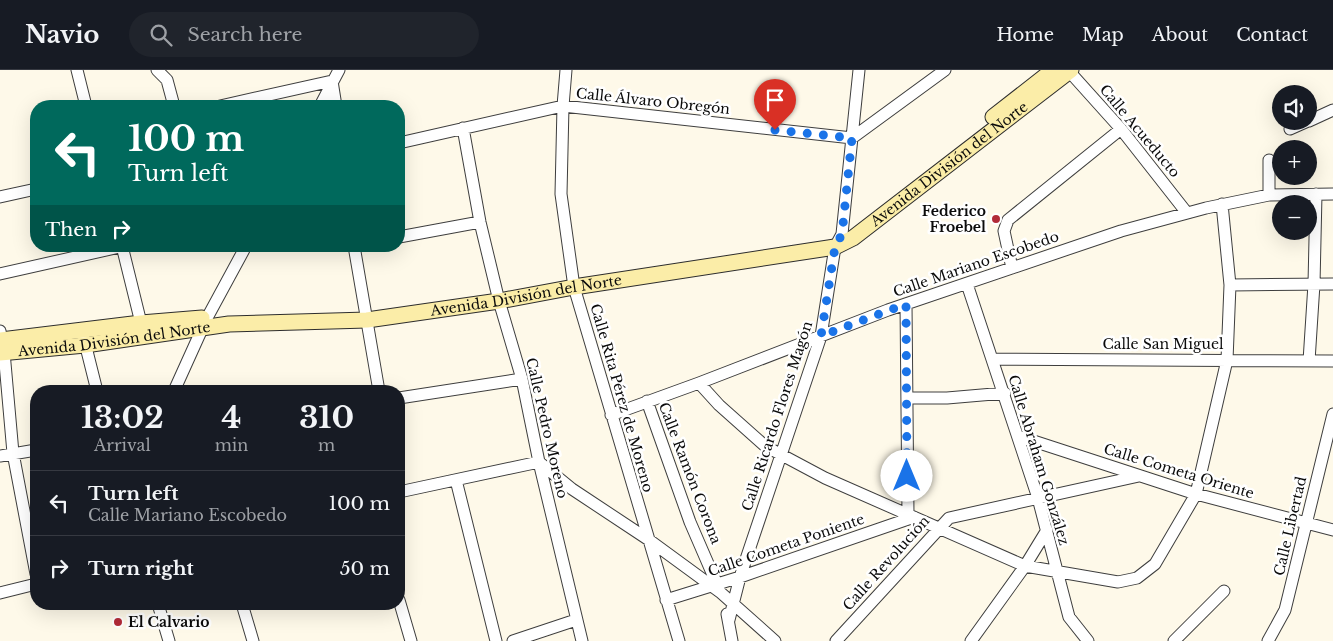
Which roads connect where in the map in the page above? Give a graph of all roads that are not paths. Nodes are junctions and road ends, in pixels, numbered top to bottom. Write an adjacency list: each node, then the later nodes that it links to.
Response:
1 (77, 70): 10 (street)
2 (157, 70): 11 (street)
3 (339, 70): 9 (street)
4 (566, 70): 15 (street, Calle Rita Pérez de Moreno)
5 (859, 70): 20 (street, Calle Ricardo Flores Magón)
6 (1053, 70): 32 (street, Avenida División del Norte)
7 (1070, 70): 19 (street, Calle Acueducto); 32 (street, Avenida División del Norte)
8 (939, 72): 20 (street)
9 (332, 76): 12 (street); 13 (street); 14 (street)
10 (84, 100)
11 (172, 100)
12 (254, 100)
13 (322, 100)
14 (335, 100)
15 (563, 106): 18 (street, Calle Álvaro Obregón); 20 (street, Calle Álvaro Obregón); 43 (street, Calle Rita Pérez de Moreno)
16 (1333, 110): 17 (street)
17 (1317, 117)
18 (463, 128): 21 (street, Calle Álvaro Obregón); 30 (street, Calle Pedro Moreno)
19 (1121, 129): 29 (street, Calle Acueducto); 37 (street)
20 (852, 138): 32 (street, Calle Ricardo Flores Magón)
21 (405, 142)
22 (1269, 160): 26 (street)
23 (30, 190): 27 (street)
24 (1316, 194): 25 (street, Calle Mariano Escobedo); 26 (street, Calle Mariano Escobedo); 40 (street)
25 (1333, 194)
26 (1268, 195): 28 (street, Calle Mariano Escobedo)
27 (0, 197)
28 (1222, 204): 29 (street, Calle Mariano Escobedo); 42 (street)
29 (1187, 213): 37 (street, Calle Mariano Escobedo)
30 (480, 222): 31 (street); 44 (street, Calle Pedro Moreno)
31 (405, 236)
32 (833, 243): 43 (street, Avenida División del Norte); 49 (street, Calle Ricardo Flores Magón)
33 (97, 252): 38 (street)
34 (124, 252): 47 (street)
35 (243, 252): 48 (street)
36 (355, 252): 46 (street)
37 (1012, 268): 39 (street, Calle Mariano Escobedo)
38 (0, 274)
39 (967, 284): 45 (street, Calle Mariano Escobedo); 52 (street, Calle Abraham González)
40 (1314, 284): 41 (street); 42 (street); 54 (street)
41 (1333, 284)
42 (1230, 285): 53 (street)
43 (574, 287): 44 (street, Avenida División del Norte); 66 (street, Calle Rita Pérez de Moreno)
44 (499, 301): 46 (street, Avenida División del Norte); 56 (street, Calle Pedro Moreno)
45 (906, 304): 49 (street, Calle Mariano Escobedo); 63 (street)
46 (367, 320): 48 (street, Avenida División del Norte); 60 (street)
47 (141, 322): 48 (street, Avenida División del Norte); 50 (street, Avenida División del Norte)
48 (204, 323): 50 (street, Avenida División del Norte); 59 (street)
49 (821, 336): 57 (street, Calle Mariano Escobedo); 70 (street, Calle Ricardo Flores Magón)
50 (83, 338): 51 (street, Avenida División del Norte); 58 (street)
51 (1, 343): 69 (street)
52 (992, 359): 53 (street, Calle San Miguel); 61 (street, Calle Abraham González)
53 (1227, 360): 54 (street, Calle San Miguel); 76 (street)
54 (1309, 361): 55 (street, Calle San Miguel)
55 (1333, 361)
56 (522, 379): 62 (street); 72 (street, Calle Pedro Moreno)
57 (699, 383): 64 (street, Calle Mariano Escobedo); 70 (street)
58 (96, 385)
59 (179, 385)
60 (378, 385)
61 (1004, 393): 63 (street); 67 (street, Calle Abraham González)
62 (405, 397)
63 (907, 398): 78 (street)
64 (647, 401): 66 (street, Calle Mariano Escobedo); 89 (street, Calle Ramón Corona)
65 (1333, 414): 79 (street, Calle Libertad)
66 (611, 415): 83 (street, Calle Rita Pérez de Moreno)
67 (1018, 436): 73 (street, Calle Cometa Oriente); 77 (street, Calle Abraham González)
68 (30, 451): 69 (street)
69 (13, 453): 71 (street); 84 (street)
70 (782, 455): 78 (street); 87 (street, Calle Ricardo Flores Magón)
71 (0, 456)
72 (539, 462): 74 (street); 83 (street); 97 (street, Calle Pedro Moreno)
73 (1140, 476): 76 (street, Calle Cometa Oriente); 77 (street, Calle Revolución)
74 (456, 480): 75 (street); 102 (street)
75 (405, 491)
76 (1196, 494): 79 (street, Calle Cometa Oriente); 86 (street)
77 (1038, 498): 80 (street, Calle Revolución); 81 (street, Calle Abraham González)
78 (911, 516): 80 (street); 87 (street, Calle Cometa Poniente)
79 (1305, 523): 82 (street, Calle Cometa Oriente); 112 (street, Calle Libertad)
80 (938, 528): 85 (street); 108 (street, Calle Revolución)
81 (1047, 530): 85 (street); 86 (street, Calle Abraham González)
82 (1333, 530)
83 (649, 540): 89 (street); 92 (street, Calle Rita Pérez de Moreno)
84 (30, 542)
85 (1025, 566): 86 (street); 109 (street)
86 (1056, 571): 110 (street, Calle Abraham González)
87 (740, 577): 89 (street, Calle Cometa Poniente); 93 (street, Calle Ricardo Flores Magón)
88 (30, 586): 91 (street)
89 (716, 587): 92 (street, Calle Cometa Poniente); 93 (street); 98 (street, Calle Ramón Corona)
90 (1224, 591): 111 (street)
91 (0, 593)
92 (666, 600): 105 (street, Calle Rita Pérez de Moreno)
93 (732, 601): 98 (street, Calle Ricardo Flores Magón); 107 (street)
94 (160, 610): 99 (street)
95 (244, 610): 100 (street)
96 (402, 610): 101 (street)
97 (576, 620): 103 (street); 104 (street, Calle Pedro Moreno)
98 (728, 620): 106 (street, Calle Ramón Corona)
99 (169, 641)
100 (253, 641)
101 (411, 641)
102 (496, 641)
103 (513, 641)
104 (582, 641)
105 (679, 641)
106 (732, 641)
107 (775, 641)
108 (836, 641)
109 (971, 641)
110 (1088, 641)
111 (1174, 641)
112 (1268, 641)

